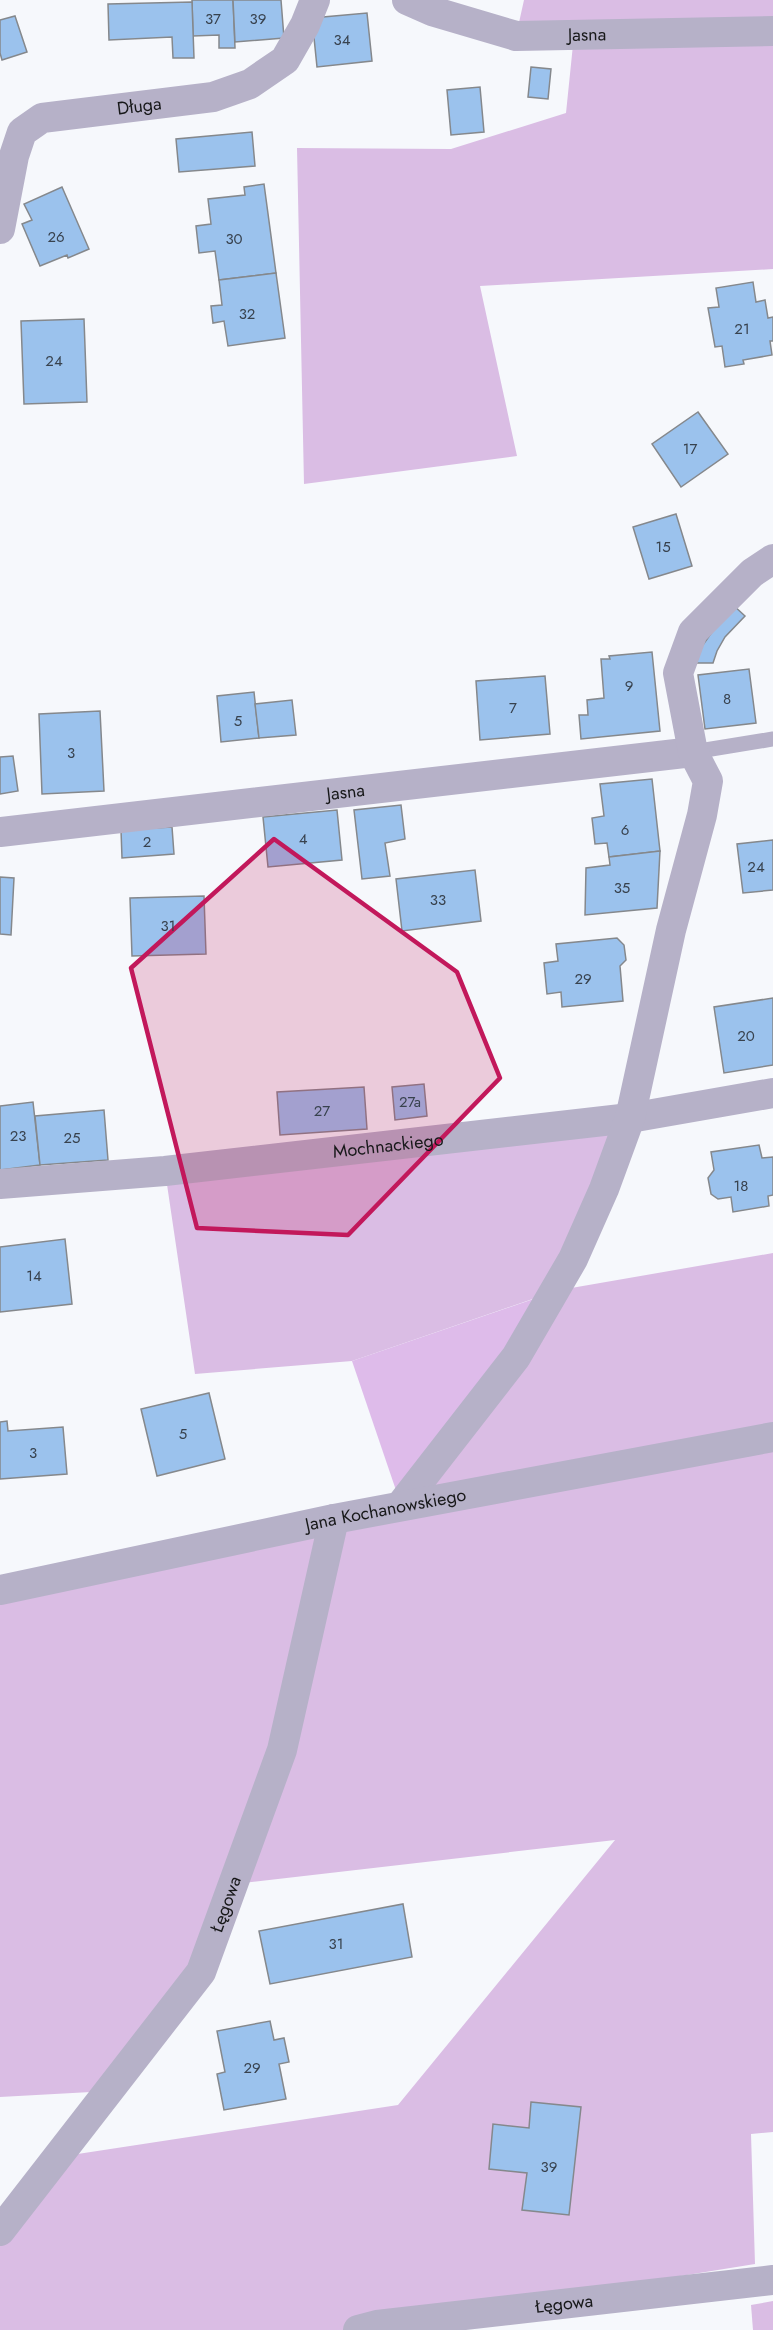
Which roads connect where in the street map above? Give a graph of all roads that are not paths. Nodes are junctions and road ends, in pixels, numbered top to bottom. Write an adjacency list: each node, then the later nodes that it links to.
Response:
1 (315, 0): 4 (street, Długa)
2 (407, 0): 3 (street, Jasna)
3 (773, 31)
4 (0, 229)
5 (773, 559): 7 (street)
6 (773, 739): 7 (lane)
7 (693, 752): 8 (street, Jasna); 10 (street)
8 (0, 832)
9 (773, 1093): 10 (street, Mochnackiego)
10 (630, 1118): 11 (street, Mochnackiego); 13 (street)
11 (0, 1184)
12 (773, 1437): 13 (street, Jana Kochanowskiego)
13 (401, 1505): 14 (street, Jana Kochanowskiego)
14 (334, 1519): 15 (street, Jana Kochanowskiego); 16 (street, Łęgowa)
15 (0, 1590)
16 (0, 2231)
17 (773, 2280): 18 (street, Łęgowa)
18 (358, 2330)

